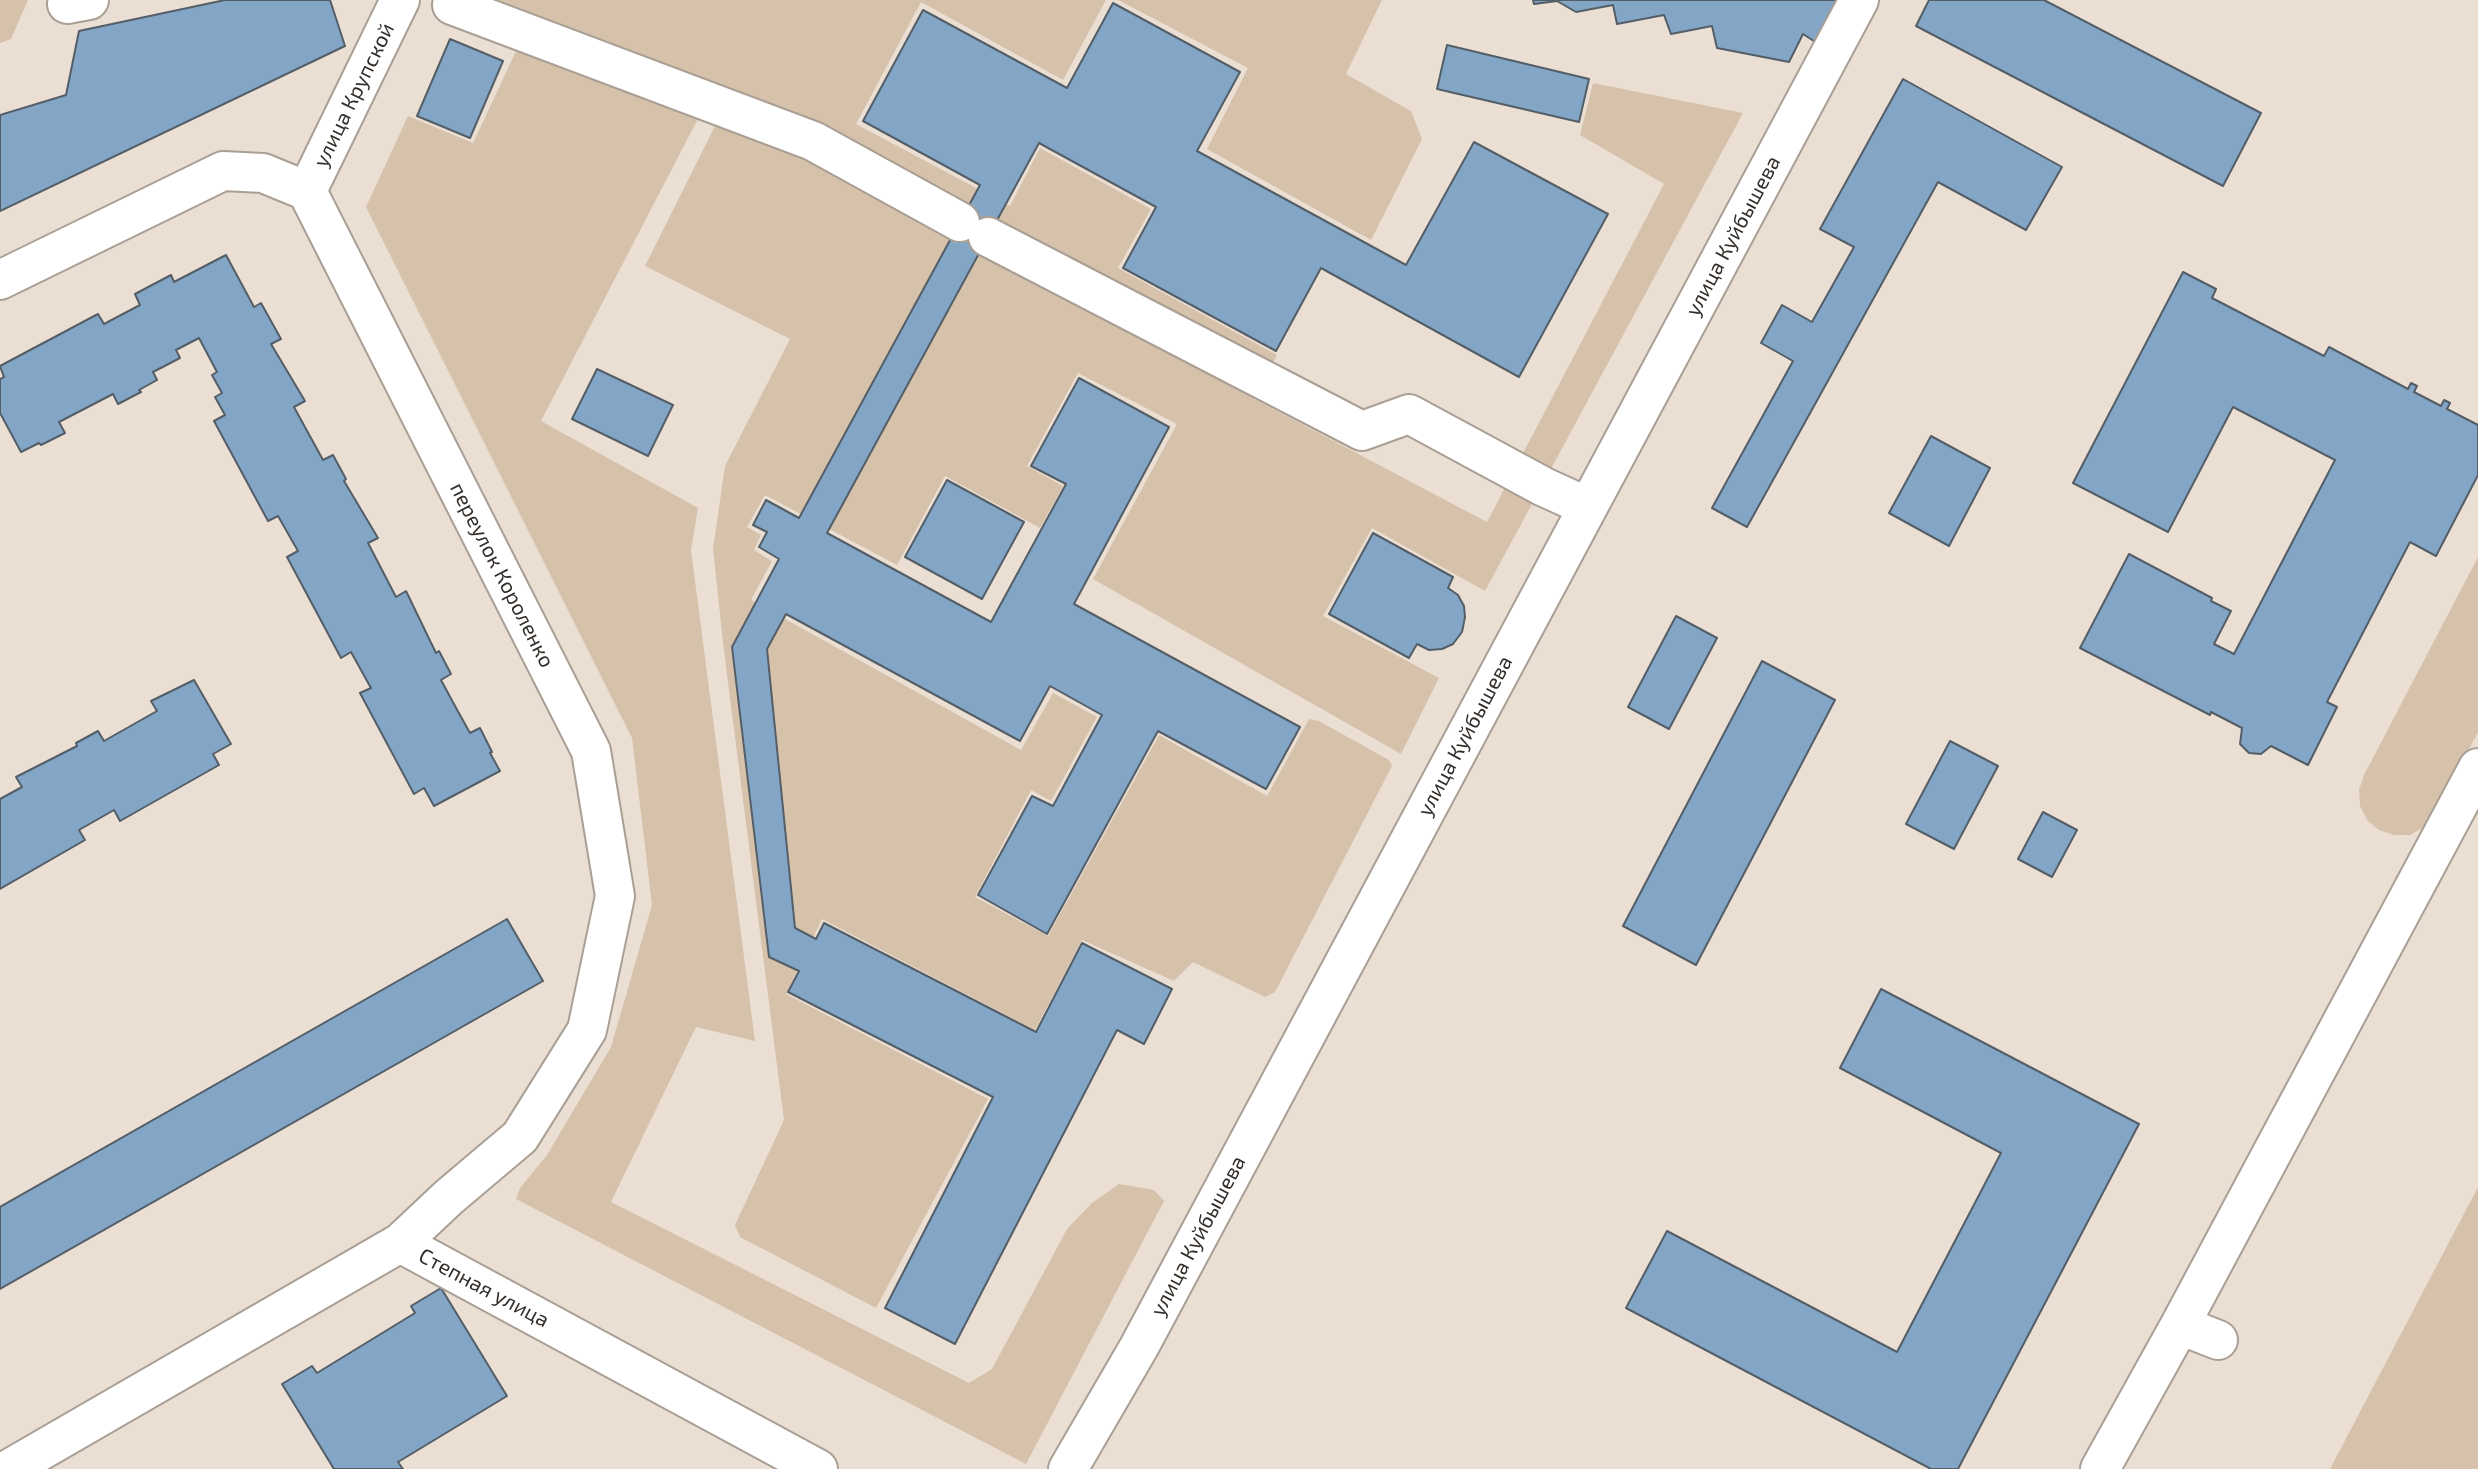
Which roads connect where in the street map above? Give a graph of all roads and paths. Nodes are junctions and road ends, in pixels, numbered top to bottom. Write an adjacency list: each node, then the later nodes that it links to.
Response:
1 (400, 0): 4 (street, улица Крупской)
2 (1859, 0): 6 (street, улица Куйбышева)
3 (452, 5): 6 (street)
4 (307, 191): 5 (street); 8 (street, переулок Короленко)
5 (0, 281)
6 (1588, 507): 13 (street, улица Куйбышева)
7 (2478, 768): 9 (street)
8 (400, 1242): 11 (street, Степная улица); 12 (street, Степная улица)
9 (2180, 1325): 10 (street); 14 (street)
10 (2218, 1340)
11 (9, 1469)
12 (818, 1469)
13 (1068, 1469)
14 (2100, 1469)

